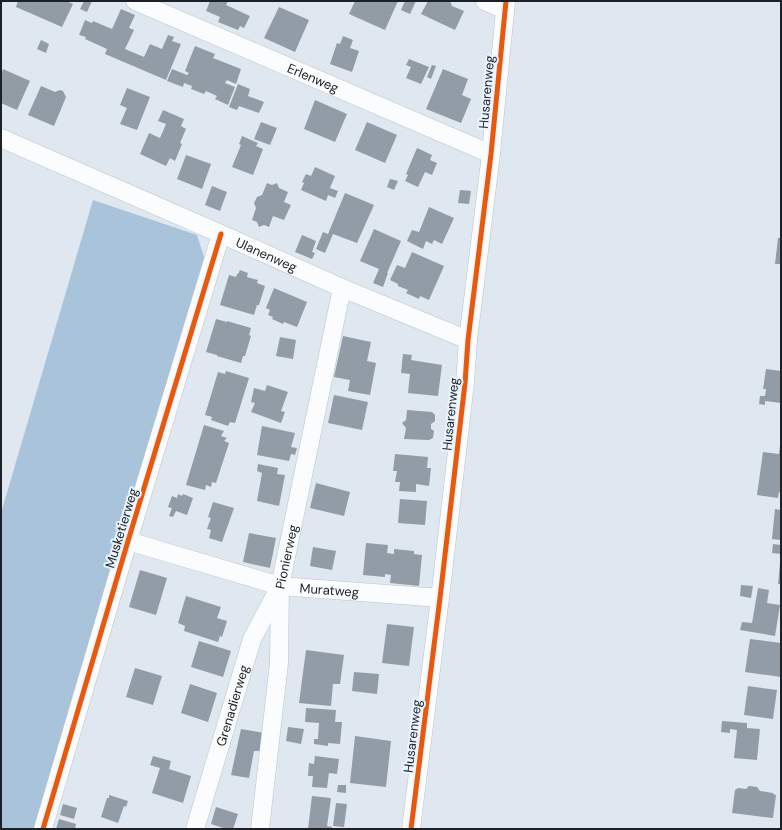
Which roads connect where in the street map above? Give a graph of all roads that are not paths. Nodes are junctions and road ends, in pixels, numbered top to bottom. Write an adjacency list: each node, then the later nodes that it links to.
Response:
1 (135, 1): 5 (street, Erlenweg)
2 (485, 1): 3 (street)
3 (505, 5): 5 (street, Husarenweg)
4 (1, 138): 6 (street, Ulanenweg)
5 (491, 154): 8 (street, Husarenweg)
6 (221, 234): 7 (street, Ulanenweg); 9 (street, Musketierweg)
7 (342, 288): 8 (street, Ulanenweg); 10 (street, Pionierweg)
8 (468, 340): 11 (street, Husarenweg)
9 (128, 541): 10 (street, Muratweg); 12 (street, Musketierweg)
10 (280, 586): 11 (street, Muratweg); 13 (street, Grenadierweg); 14 (street, Pionierweg)
11 (440, 598): 15 (street, Husarenweg)
12 (43, 829)
13 (196, 829)
14 (260, 829)
15 (411, 829)

